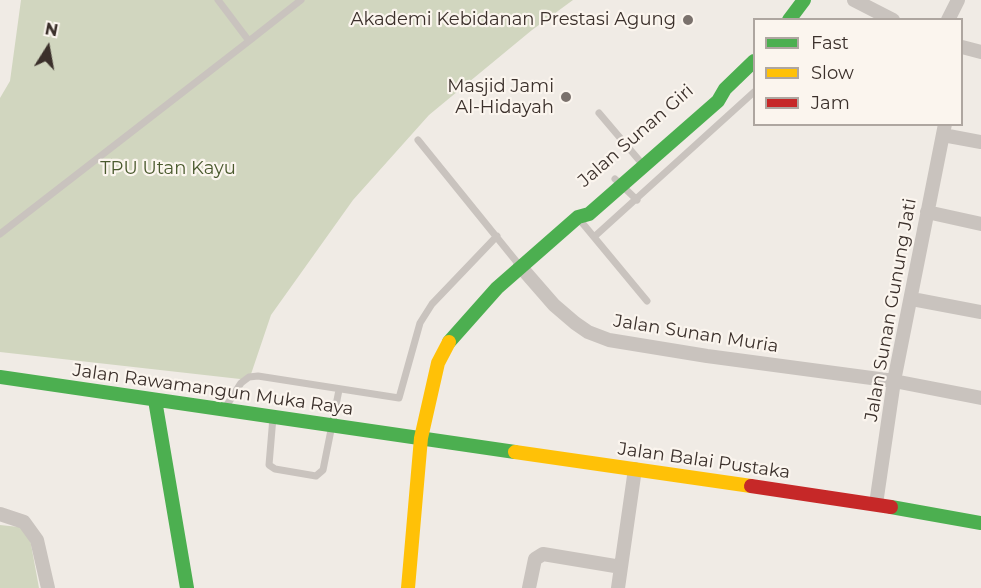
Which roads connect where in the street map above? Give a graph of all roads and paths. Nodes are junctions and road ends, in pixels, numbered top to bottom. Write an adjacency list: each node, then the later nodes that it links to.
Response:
1 (218, 0): 9 (lane)
2 (302, 0): 9 (lane)
3 (804, 0): 6 (street)
4 (854, 0): 7 (street)
5 (958, 0): 8 (street)
6 (790, 18)
7 (889, 18)
8 (949, 18)
9 (249, 41): 26 (lane)
10 (963, 47): 11 (street)
11 (981, 52)
12 (753, 65): 14 (street, Jalan Sunan Giri)
13 (753, 93): 16 (lane)
14 (722, 95): 16 (lane); 20 (street, Jalan Sunan Giri)
15 (599, 114): 20 (lane)
16 (731, 115): 22 (lane)
17 (944, 130): 19 (street); 23 (street, Jalan Sunan Gunung Jati)
18 (418, 140): 27 (lane)
19 (981, 142)
20 (641, 162): 21 (street, Jalan Sunan Giri)
21 (618, 182): 22 (lane); 24 (street, Jalan Sunan Giri)
22 (637, 200): 28 (lane)
23 (927, 212): 25 (street); 30 (street, Jalan Sunan Gunung Jati)
24 (578, 217): 28 (lane); 29 (street, Jalan Sunan Giri)
25 (981, 224)
26 (0, 234)
27 (497, 236): 29 (lane); 35 (lane)
28 (594, 237): 31 (lane)
29 (520, 266): 34 (street, Jalan Sunan Muria); 41 (street, Jalan Sunan Giri)
30 (912, 299): 32 (street); 34 (street, Jalan Sunan Gunung Jati)
31 (647, 301)
32 (981, 312)
33 (0, 377): 37 (street, Jalan Rawamangun Muka Raya)
34 (894, 381): 36 (street, Jalan Sunan Muria); 43 (street, Jalan Sunan Gunung Jati)
35 (339, 390): 38 (lane); 40 (lane)
36 (981, 398)
37 (155, 400): 38 (street, Jalan Rawamangun Muka Raya); 48 (street)
38 (224, 410): 39 (street, Jalan Rawamangun Muka Raya)
39 (273, 417): 40 (street, Jalan Rawamangun Muka Raya); 40 (lane)
40 (332, 425): 41 (street, Jalan Rawamangun Muka Raya)
41 (421, 438): 42 (street, Jalan Balai Pustaka); 49 (street, Jalan Sunan Giri)
42 (635, 469): 43 (street, Jalan Balai Pustaka); 46 (street)
43 (876, 504): 45 (street, Jalan Balai Pustaka)
44 (0, 514): 47 (street)
45 (981, 523)
46 (621, 567): 50 (street); 51 (street)
47 (48, 588)
48 (187, 588)
49 (408, 588)
50 (529, 588)
51 (618, 588)

